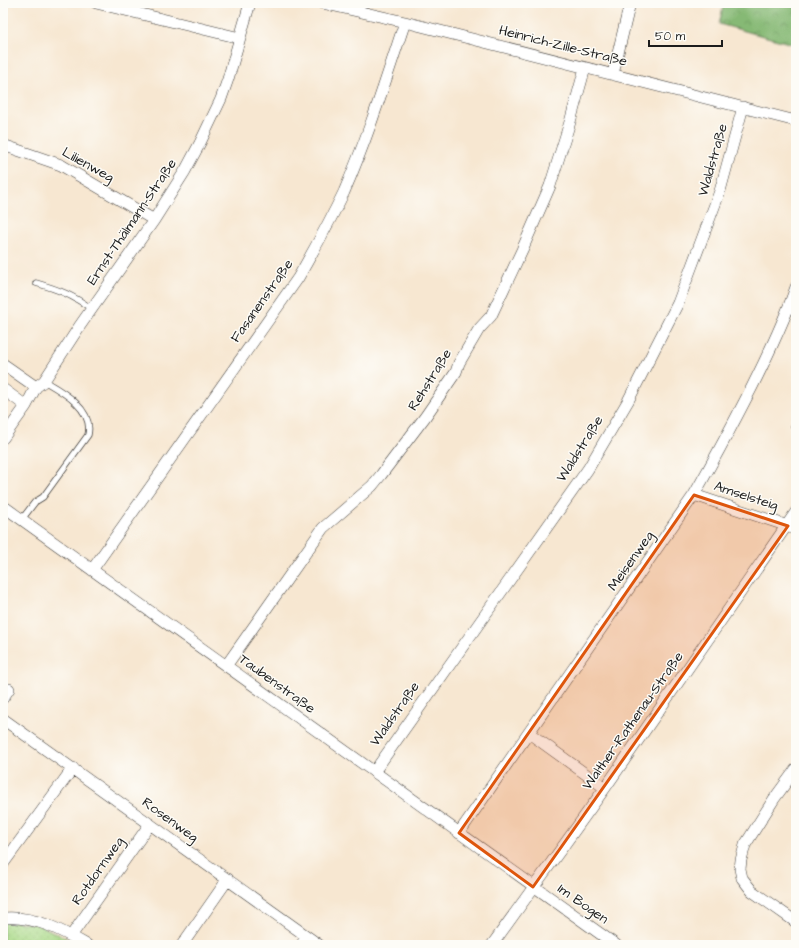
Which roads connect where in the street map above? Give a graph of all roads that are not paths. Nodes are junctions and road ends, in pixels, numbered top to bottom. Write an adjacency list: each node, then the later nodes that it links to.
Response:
1 (96, 3): 6 (street)
2 (250, 3): 6 (street, Ernst-Thälmann-Straße)
3 (322, 3): 5 (street, Heinrich-Zille-Straße)
4 (630, 3): 8 (street)
5 (405, 22): 7 (street, Heinrich-Zille-Straße); 26 (street, Fasanenstraße)
6 (240, 38): 12 (street, Ernst-Thälmann-Straße)
7 (585, 68): 8 (street, Heinrich-Zille-Straße); 27 (street, Rehstraße)
8 (613, 74): 9 (street, Heinrich-Zille-Straße)
9 (743, 107): 10 (street, Heinrich-Zille-Straße); 32 (street, Waldstraße)
10 (796, 120)
11 (3, 145): 12 (street, Lilienweg)
12 (154, 220): 15 (street, Ernst-Thälmann-Straße)
13 (36, 283): 15 (lane)
14 (796, 287): 21 (street, Meisenweg)
15 (92, 309): 17 (street, Ernst-Thälmann-Straße)
16 (3, 364): 17 (street)
17 (40, 384): 19 (street, Ernst-Thälmann-Straße); 24 (lane)
18 (3, 389): 19 (street)
19 (26, 406): 20 (street, Ernst-Thälmann-Straße)
20 (3, 438)
21 (694, 495): 25 (street, Amselsteig); 29 (street, Meisenweg)
22 (3, 506): 24 (street, Taubenstraße)
23 (796, 512): 25 (street, Walther-Rathenau-Straße)
24 (22, 520): 26 (street, Taubenstraße)
25 (792, 528): 33 (street, Walther-Rathenau-Straße)
26 (92, 570): 27 (street, Taubenstraße)
27 (226, 666): 32 (street, Taubenstraße)
28 (3, 719): 30 (street, Rosenweg)
29 (529, 733): 33 (street); 35 (street, Meisenweg)
30 (72, 768): 34 (street, Rosenweg); 36 (street)
31 (796, 769): 40 (street)
32 (374, 772): 35 (street, Taubenstraße)
33 (605, 788): 38 (street, Walther-Rathenau-Straße)
34 (150, 824): 37 (street, Rosenweg); 41 (street, Rotdornweg)
35 (460, 833): 38 (street, Taubenstraße)
36 (3, 864)
37 (228, 879): 42 (street, Rosenweg); 45 (street)
38 (533, 887): 43 (street, Im Bogen); 47 (street, Walther-Rathenau-Straße)
39 (3, 918): 41 (street)
40 (796, 922)
41 (71, 936): 44 (street)
42 (304, 941): 46 (street, Rosenweg)
43 (613, 944)
44 (87, 945)
45 (182, 945)
46 (319, 945)
47 (492, 945)

